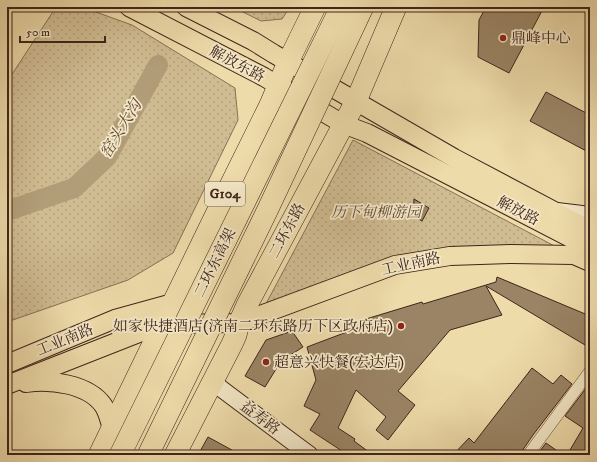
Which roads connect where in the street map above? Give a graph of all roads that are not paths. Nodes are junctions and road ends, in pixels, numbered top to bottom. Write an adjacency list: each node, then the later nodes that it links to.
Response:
1 (186, 7): 7 (main road, 解放东路)
2 (315, 7): 7 (highway, G104)
3 (341, 7): 25 (highway, 二环东高架, bridge)
4 (363, 7): 26 (highway, 二环东高架, bridge)
5 (396, 7): 9 (highway, 二环东路)
6 (134, 10): 8 (main road, 解放东路)
7 (288, 62): 8 (highway, G104); 9 (main road, 解放东路)
8 (278, 86): 10 (main road, 解放东路); 16 (highway, G104)
9 (356, 101): 10 (highway, 二环东路); 11 (main road, 解放路)
10 (343, 124): 11 (main road, 解放路); 17 (highway, 二环东路)
11 (450, 166): 12 (main road, 解放路); 15 (main road, 解放路)
12 (553, 210): 13 (street); 14 (main road, 解放路)
13 (590, 218)
14 (590, 230)
15 (589, 257): 17 (main road, 工业南路)
16 (173, 303): 17 (main road); 18 (highway, G104); 19 (main road, 工业南路)
17 (239, 323): 18 (main road, 工业南路); 21 (highway, 二环东路)
18 (162, 324): 22 (main road, 工业南路); 23 (highway, G104)
19 (7, 364)
20 (590, 371): 29 (street)
21 (215, 378): 27 (highway, 二环东路); 28 (street, 益寿路)
22 (7, 385): 23 (main road)
23 (112, 428): 24 (highway, G104)
24 (99, 455)
25 (120, 455)
26 (148, 455)
27 (175, 455)
28 (310, 455)
29 (528, 455)

